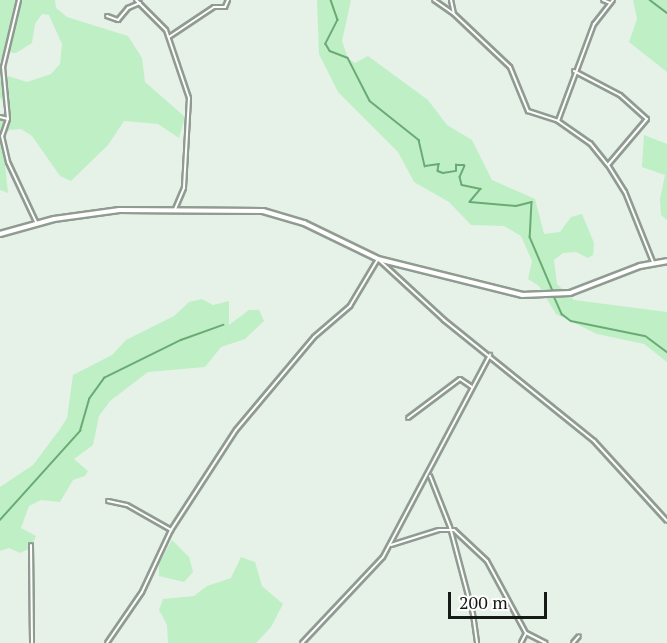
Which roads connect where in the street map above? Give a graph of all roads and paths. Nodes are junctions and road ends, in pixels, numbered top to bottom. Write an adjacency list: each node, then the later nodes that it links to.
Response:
1 (19, 0): 14 (street)
2 (136, 0): 8 (street)
3 (228, 0): 11 (street)
4 (434, 0): 9 (street)
5 (451, 0): 9 (street)
6 (603, 0): 7 (street)
7 (612, 1): 12 (street)
8 (140, 3): 10 (street); 11 (street)
9 (454, 14): 15 (street)
10 (107, 16)
11 (169, 37): 17 (street)
12 (574, 71): 15 (street); 16 (street)
13 (0, 117): 14 (street)
14 (8, 119): 18 (street)
15 (558, 121): 16 (street)
16 (608, 165): 22 (street)
17 (174, 211): 18 (street); 20 (street)
18 (37, 224): 19 (street)
19 (0, 234)
20 (378, 259): 22 (street); 23 (street); 30 (street)
21 (667, 261): 22 (street)
22 (653, 262)
23 (490, 355): 24 (street); 28 (street)
24 (472, 387): 25 (street); 26 (street)
25 (408, 418)
26 (429, 475): 29 (street); 32 (street)
27 (108, 501): 30 (street)
28 (667, 521)
29 (450, 527): 32 (street); 33 (street); 38 (street)
30 (171, 530): 36 (street)
31 (31, 544): 35 (street)
32 (390, 545): 37 (street)
33 (526, 633): 39 (street); 40 (street)
34 (579, 636): 41 (street)
35 (32, 643)
36 (107, 643)
37 (302, 643)
38 (477, 643)
39 (521, 643)
40 (546, 643)
41 (573, 643)

